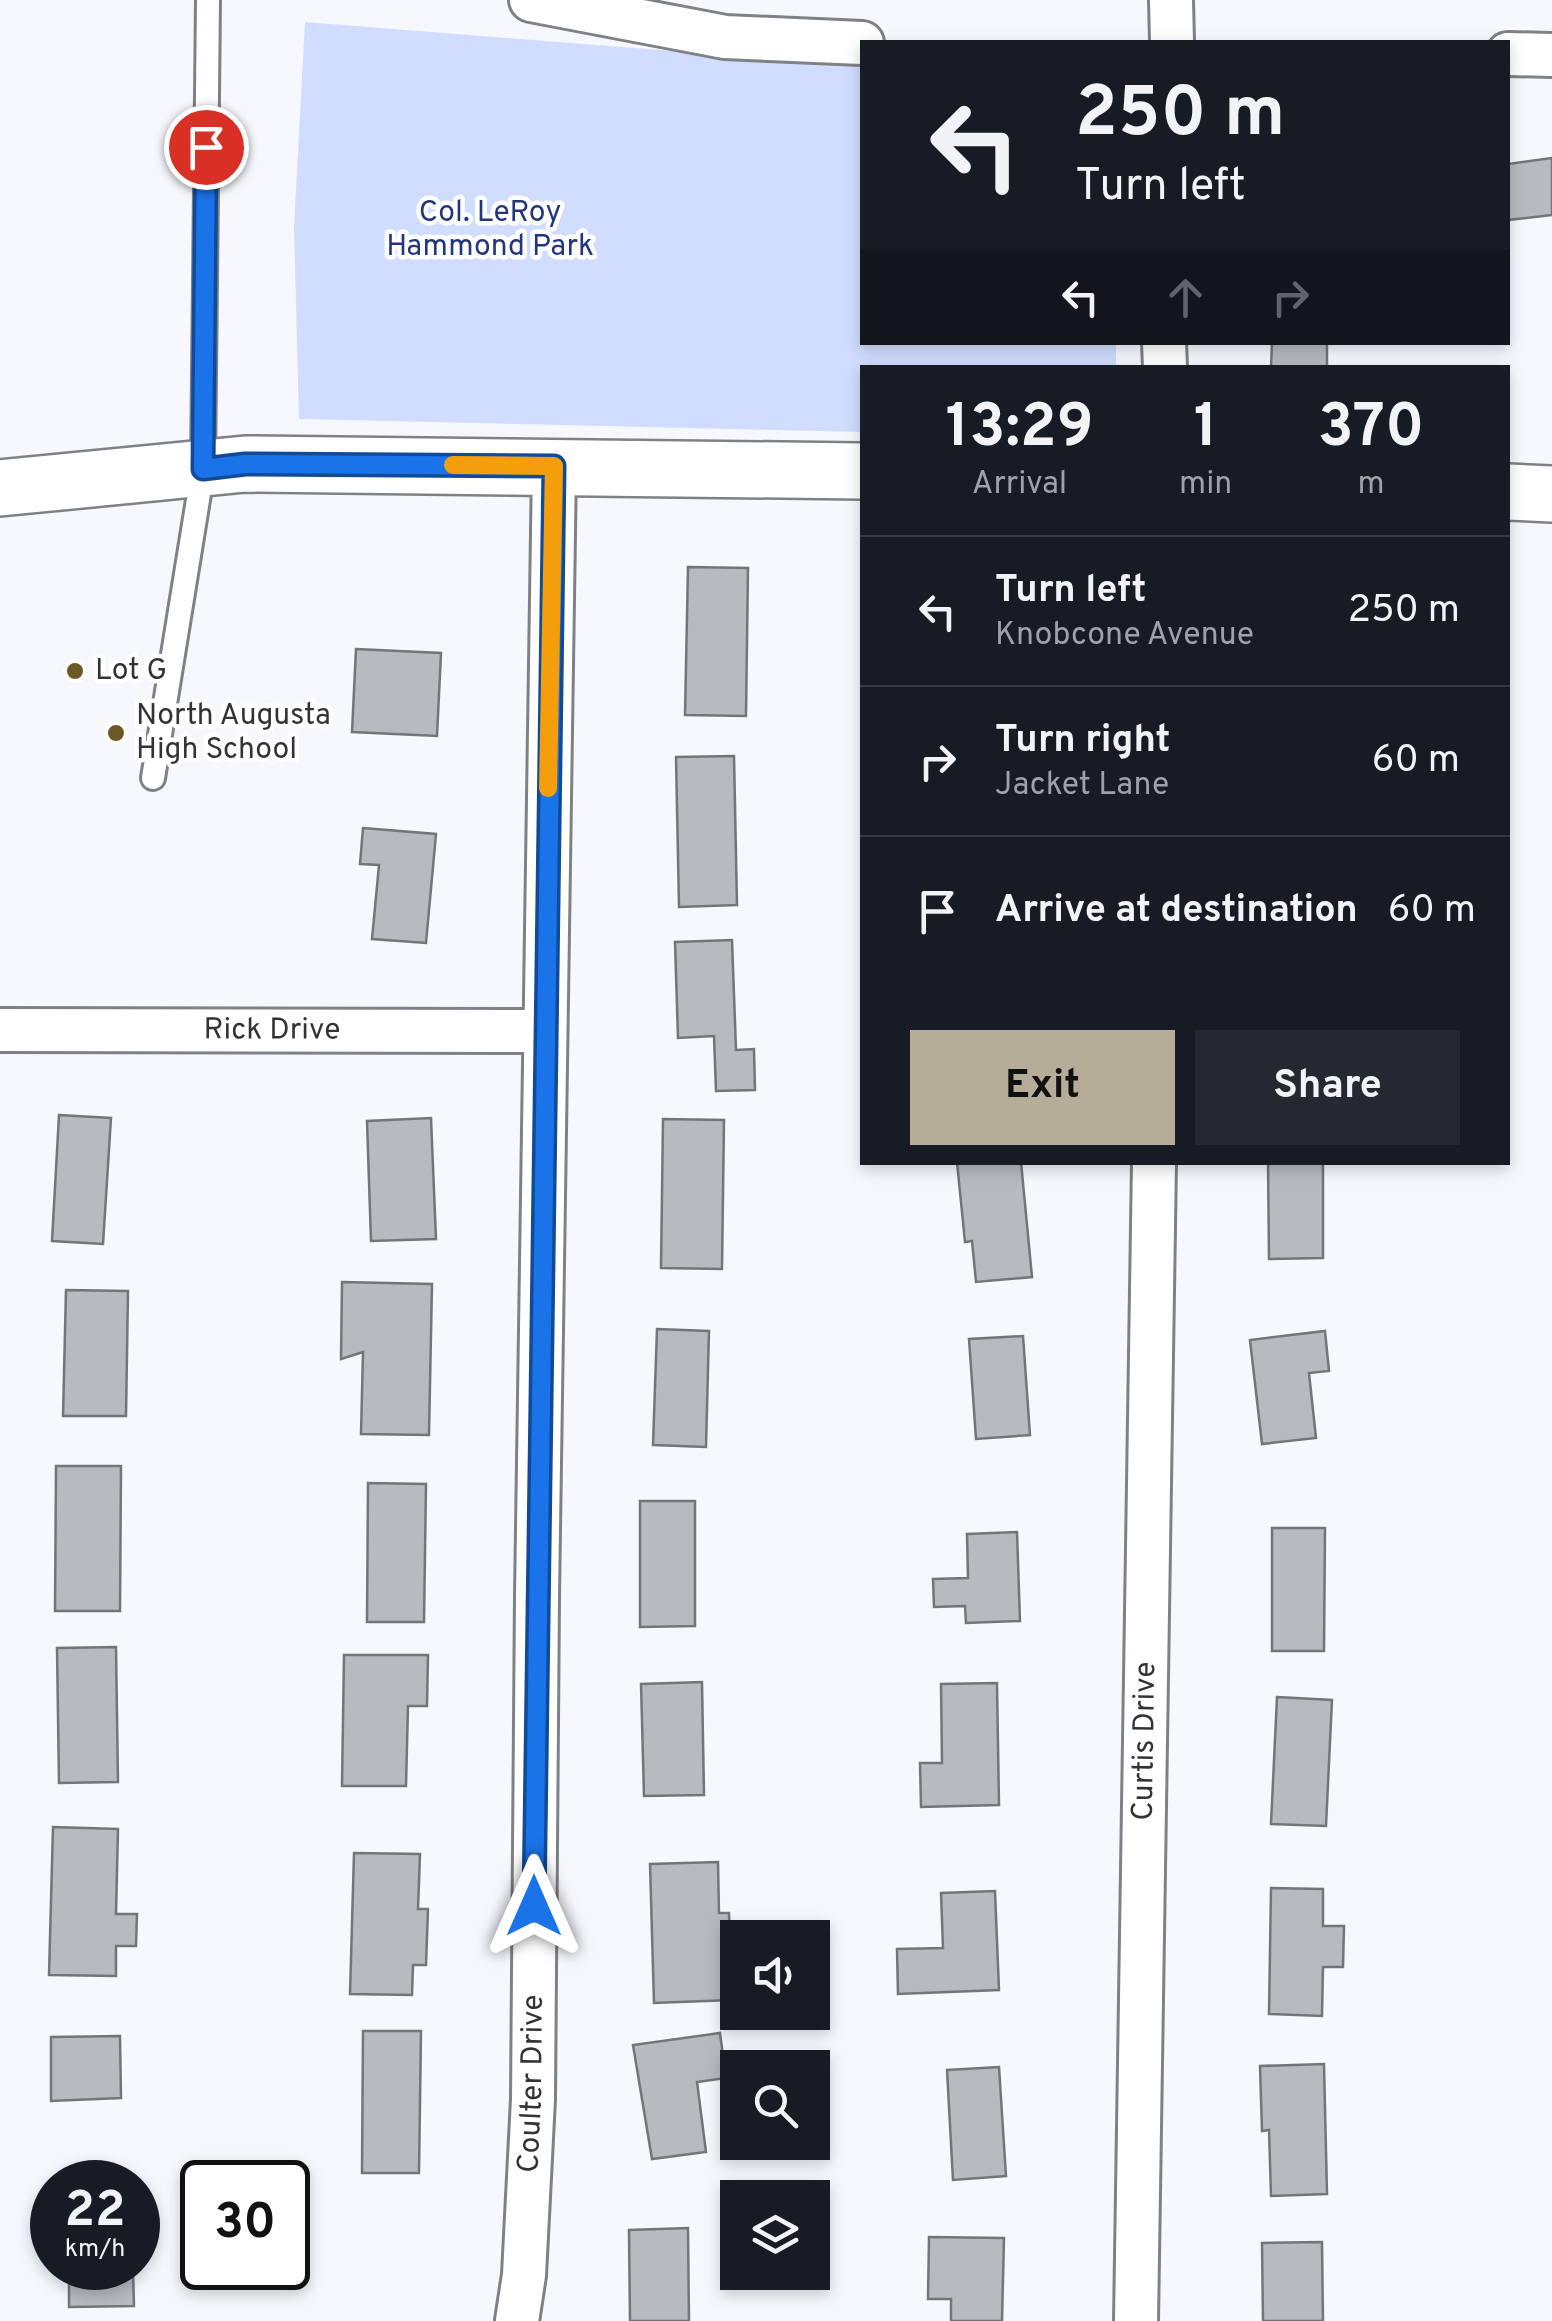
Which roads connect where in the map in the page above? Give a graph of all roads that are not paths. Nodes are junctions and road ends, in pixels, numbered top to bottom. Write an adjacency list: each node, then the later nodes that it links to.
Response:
1 (208, 0): 9 (lane)
2 (531, 0): 5 (street)
3 (1171, 0): 4 (street)
4 (1172, 40)
5 (860, 43)
6 (1510, 54): 7 (street)
7 (1552, 55)
8 (554, 466): 9 (street); 10 (street); 16 (street, Coulter Drive)
9 (203, 469): 11 (street); 14 (lane)
10 (860, 471)
11 (0, 488)
12 (1510, 492): 13 (street)
13 (1552, 494)
14 (153, 778)
15 (0, 1030): 16 (street, Rick Drive)
16 (544, 1031): 18 (street, Coulter Drive)
17 (1154, 1165): 19 (street, Curtis Drive)
18 (517, 2321)
19 (1136, 2321)

